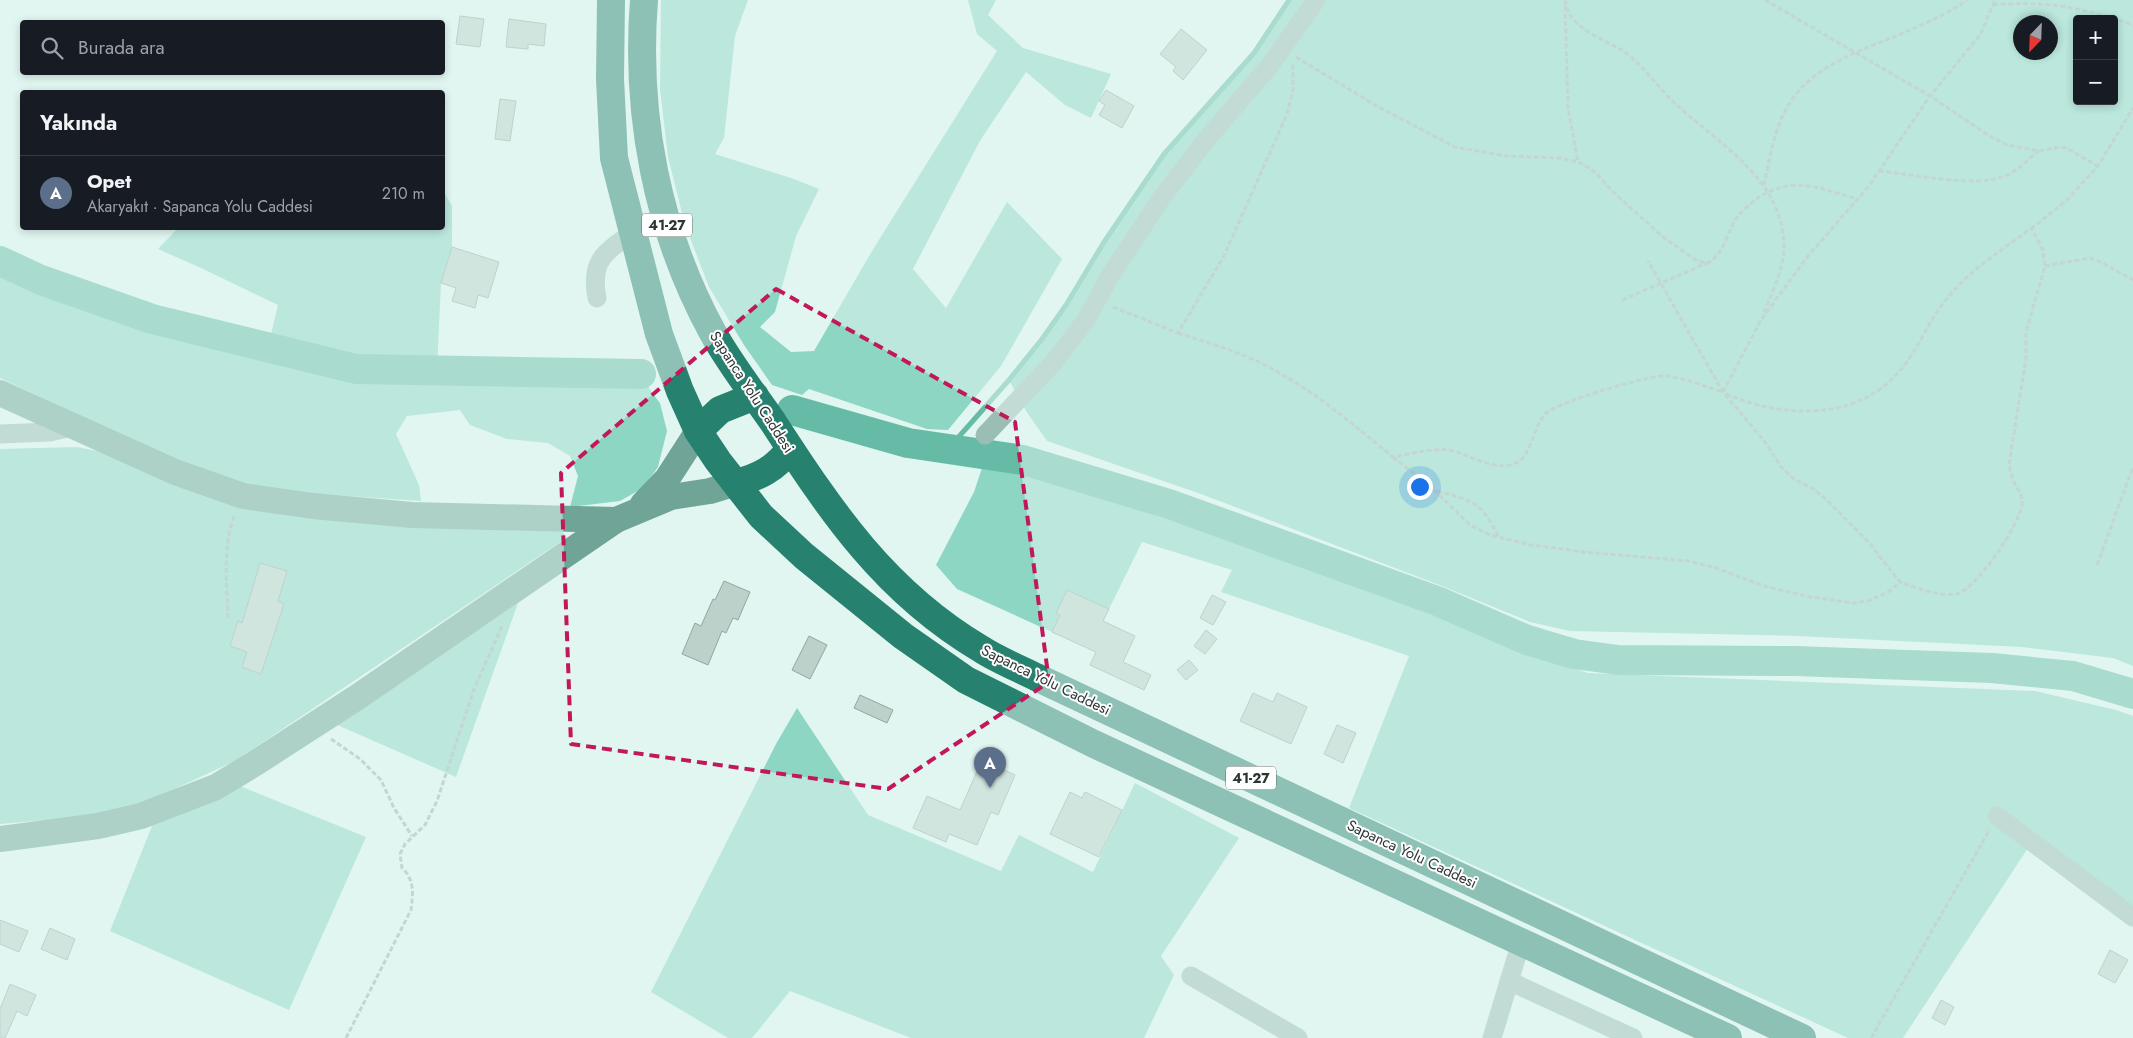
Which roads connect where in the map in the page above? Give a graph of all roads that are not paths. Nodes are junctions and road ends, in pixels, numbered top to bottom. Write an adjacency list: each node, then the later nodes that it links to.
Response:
1 (611, 0): 4 (highway)
2 (644, 0): 7 (highway, Sapanca Yolu Caddesi / 41-27)
3 (1316, 0): 11 (street)
4 (633, 233): 5 (street); 9 (highway)
5 (597, 298)
6 (0, 392): 8 (street)
7 (755, 396): 9 (highway); 12 (highway, Sapanca Yolu Caddesi / 41-27)
8 (76, 426): 10 (street); 14 (street)
9 (698, 431): 13 (highway); 14 (street)
10 (0, 434)
11 (985, 435)
12 (790, 449): 13 (highway); 25 (highway, Sapanca Yolu Caddesi / 41-27)
13 (736, 483): 14 (street); 18 (highway)
14 (627, 515): 16 (street)
15 (1997, 816): 17 (street)
16 (0, 839)
17 (2133, 918)
18 (1521, 942): 20 (street); 24 (highway)
19 (1191, 976): 21 (street)
20 (1510, 981): 22 (street); 23 (street)
21 (1298, 1038)
22 (1492, 1038)
23 (1633, 1038)
24 (1728, 1038)
25 (1802, 1038)

